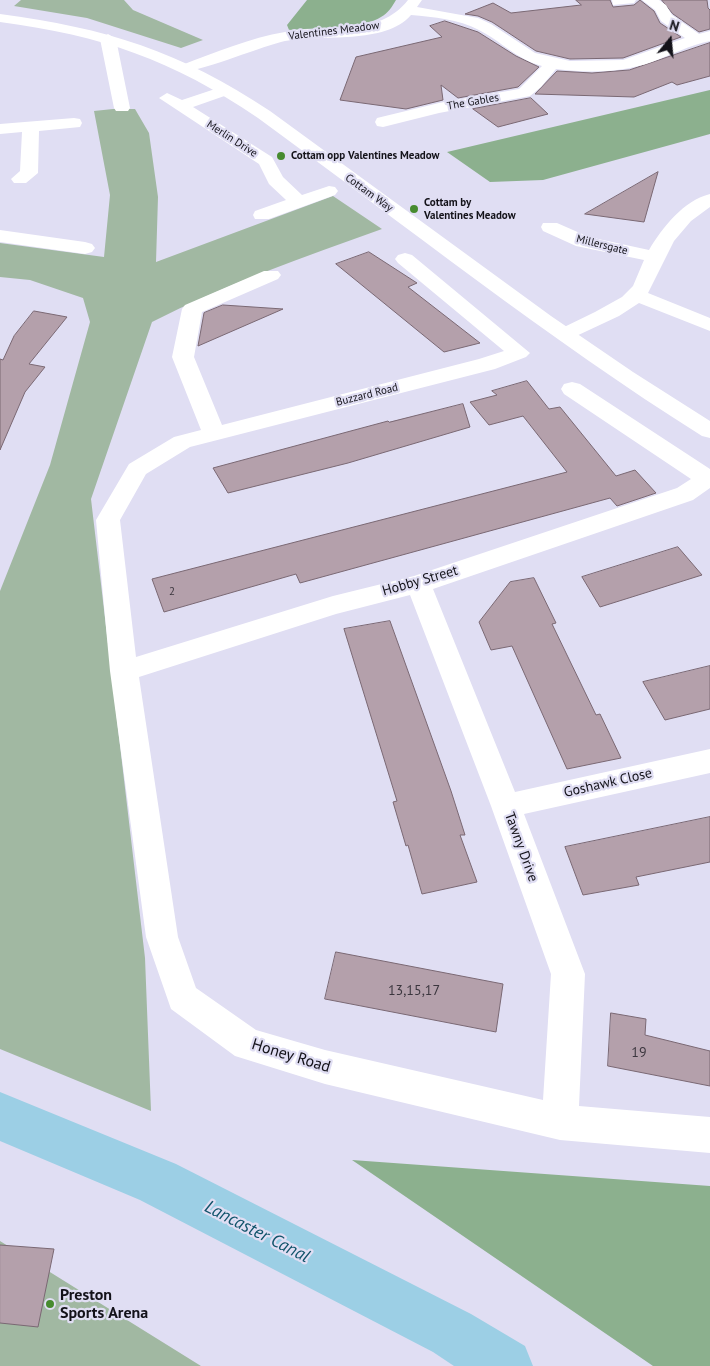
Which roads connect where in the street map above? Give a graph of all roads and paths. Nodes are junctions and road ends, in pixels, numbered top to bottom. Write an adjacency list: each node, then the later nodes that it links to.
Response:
1 (649, 0): 4 (street)
2 (413, 5): 6 (street); 7 (street, Valentines Meadow)
3 (0, 18): 5 (street, Cottam Way)
4 (703, 37): 6 (street)
5 (108, 38): 7 (street, Cottam Way); 9 (street)
6 (552, 63): 13 (street, The Gables)
7 (188, 68): 8 (street, Cottam Way)
8 (227, 90): 17 (street, Merlin Drive); 27 (street, Cottam Way)
9 (122, 108)
10 (74, 123): 11 (street)
11 (31, 126): 12 (street); 14 (street)
12 (0, 129)
13 (400, 135)
14 (20, 179)
15 (329, 191): 17 (street)
16 (710, 199): 22 (street)
17 (298, 201): 18 (street)
18 (262, 215)
19 (550, 228): 22 (street, Millersgate)
20 (0, 236): 21 (street)
21 (85, 248)
22 (655, 257): 25 (street)
23 (405, 259): 30 (street, Buzzard Road)
24 (271, 275): 30 (street)
25 (636, 295): 26 (street); 27 (street)
26 (710, 325)
27 (565, 334): 29 (street, Cottam Way)
28 (572, 389): 31 (street)
29 (710, 431)
30 (214, 434): 33 (street, Buzzard Road)
31 (709, 478): 32 (street, Hobby Street)
32 (418, 584): 33 (street, Hobby Street); 35 (street, Tawny Drive)
33 (124, 671): 36 (street, Honey Road)
34 (710, 760): 35 (street, Goshawk Close)
35 (506, 806): 36 (street, Tawny Drive)
36 (560, 1122): 37 (street, Honey Road)
37 (710, 1135)

